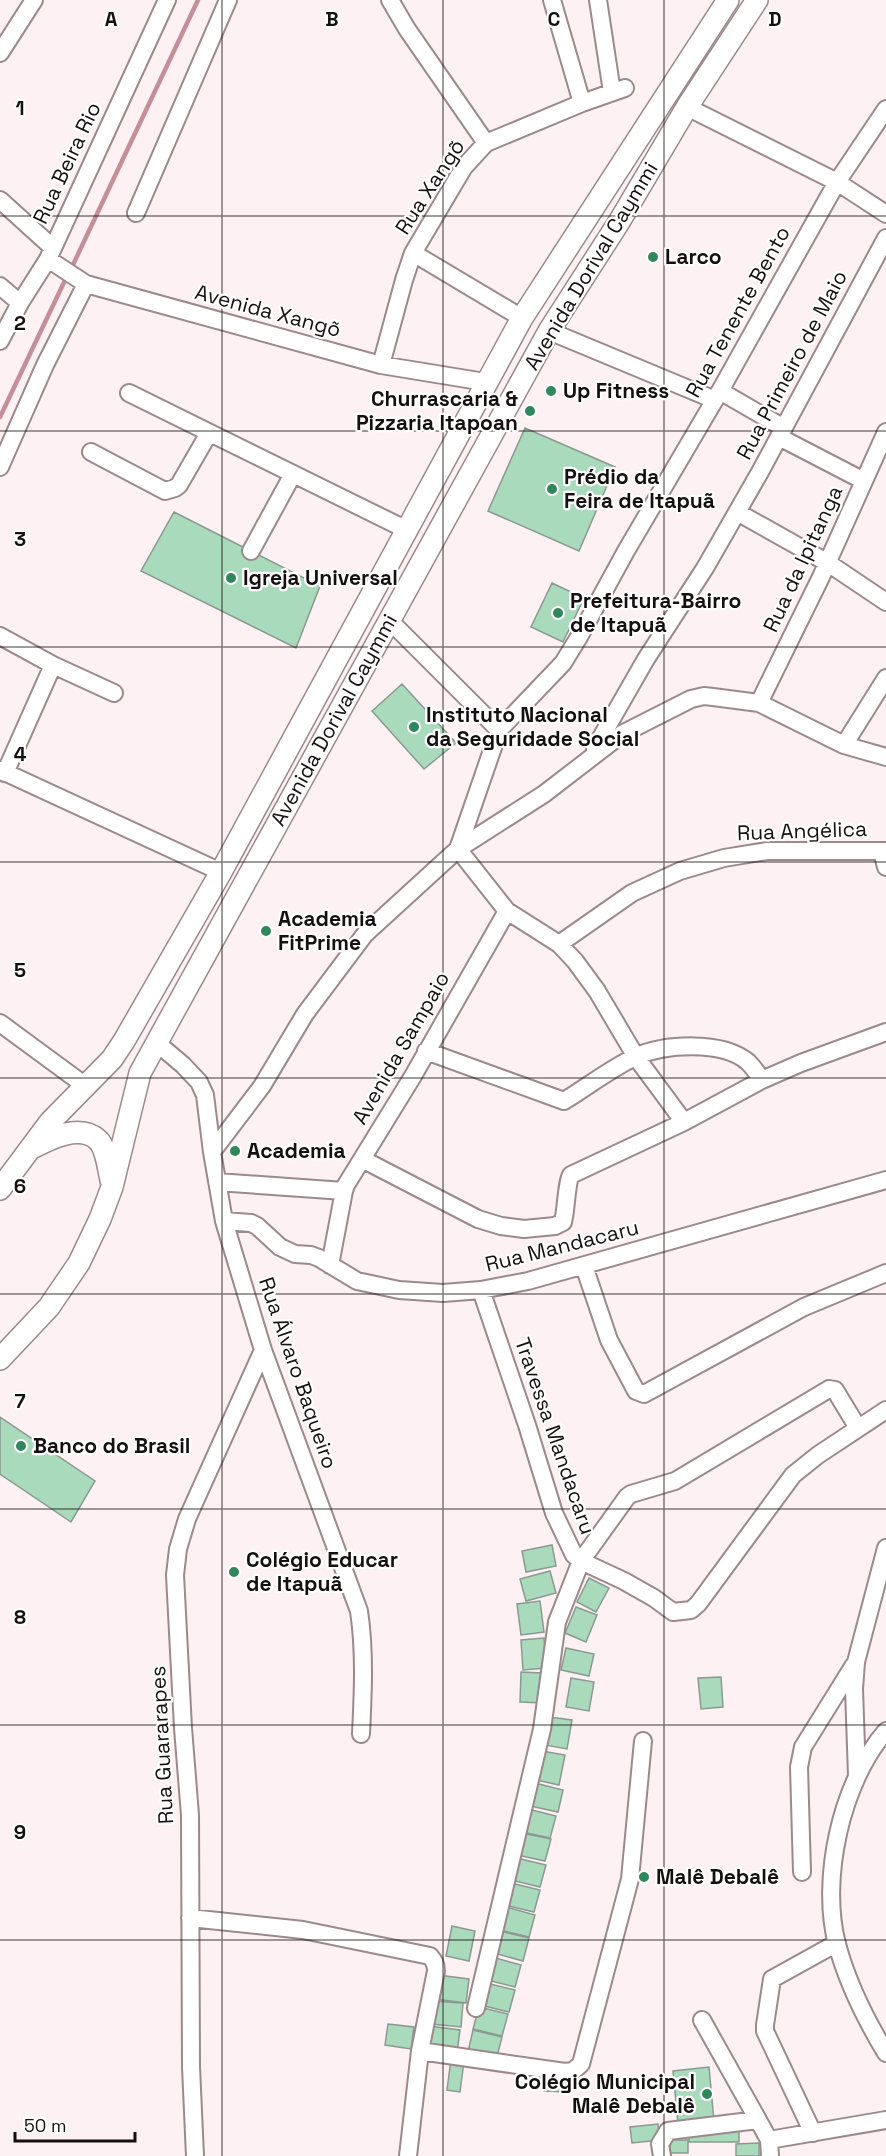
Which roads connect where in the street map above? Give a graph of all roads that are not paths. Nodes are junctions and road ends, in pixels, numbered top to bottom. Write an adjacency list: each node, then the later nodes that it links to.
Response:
1 (34, 0): 9 (street)
2 (167, 0): 20 (street, Rua Beira Rio)
3 (228, 0): 16 (street)
4 (390, 0): 13 (street)
5 (552, 0): 10 (street)
6 (598, 0): 10 (street, Rua Xangõ)
7 (728, 0): 24 (main road, Avenida Dorival Caymmi)
8 (757, 0): 11 (main road, Avenida Dorival Caymmi)
9 (0, 52)
10 (582, 103): 13 (street, Rua Xangõ)
11 (687, 108): 14 (street); 25 (main road, Avenida Dorival Caymmi)
12 (886, 109): 14 (street, Rua Tenente Bento)
13 (486, 143): 19 (street, Rua Xangõ)
14 (837, 182): 17 (street); 30 (street, Rua Tenente Bento)
15 (0, 200): 20 (street, Avenida Xangõ)
16 (136, 213)
17 (886, 214)
18 (886, 238): 31 (street, Rua Primeiro de Maio)
19 (413, 253): 24 (street); 27 (street, Rua Xangõ)
20 (53, 258): 21 (street, Avenida Xangõ); 23 (street, Rua Beira Rio)
21 (85, 283): 27 (street, Avenida Xangõ); 35 (street)
22 (0, 286): 23 (street)
23 (20, 303): 26 (street, Rua Beira Rio)
24 (522, 318): 28 (main road, Avenida Dorival Caymmi)
25 (549, 331): 30 (street); 43 (main road, Avenida Dorival Caymmi)
26 (0, 341)
27 (381, 365): 28 (street, Avenida Xangõ)
28 (485, 382): 39 (main road, Avenida Dorival Caymmi)
29 (129, 393): 33 (street)
30 (718, 395): 31 (street); 49 (street, Rua Tenente Bento)
31 (782, 432): 37 (street); 38 (street, Rua Primeiro de Maio)
32 (886, 432): 37 (street, Rua da Ipitanga)
33 (209, 433): 34 (street); 36 (street)
34 (91, 452)
35 (0, 467)
36 (292, 474): 39 (street); 40 (street)
37 (864, 481): 41 (street, Rua da Ipitanga)
38 (737, 512): 41 (street); 52 (street, Rua Primeiro de Maio)
39 (405, 529): 56 (main road, Avenida Dorival Caymmi)
40 (252, 551)
41 (828, 563): 42 (street); 48 (street, Rua da Ipitanga)
42 (886, 602)
43 (388, 620): 49 (street); 61 (main road, Avenida Dorival Caymmi)
44 (0, 636): 45 (street)
45 (53, 664): 47 (street); 53 (street)
46 (886, 678): 50 (street)
47 (114, 693)
48 (759, 703): 50 (street); 52 (street)
49 (499, 730): 54 (street, Rua Tenente Bento)
50 (844, 745): 51 (street)
51 (886, 757)
52 (588, 759): 54 (street)
53 (3, 772): 56 (street)
54 (458, 849): 57 (street); 68 (street)
55 (885, 856): 58 (street, Rua Angélica)
56 (221, 872): 65 (main road, Avenida Dorival Caymmi)
57 (507, 911): 58 (street); 62 (street, Avenida Sampaio)
58 (558, 944): 63 (street)
59 (0, 1023): 65 (street)
60 (886, 1032): 64 (street)
61 (157, 1043): 68 (street, Rua Álvaro Baqueiro); 72 (main road, Avenida Dorival Caymmi)
62 (426, 1051): 63 (street); 69 (street, Avenida Sampaio)
63 (636, 1057): 64 (street); 66 (street)
64 (762, 1080): 66 (street)
65 (87, 1087): 67 (main road, Avenida Dorival Caymmi)
66 (684, 1122): 69 (street)
67 (26, 1152): 72 (main road); 73 (main road, Avenida Dorival Caymmi)
68 (212, 1152): 71 (street, Rua Álvaro Baqueiro)
69 (362, 1159): 74 (street, Avenida Sampaio)
70 (886, 1180): 77 (street, Rua Mandacaru)
71 (217, 1182): 74 (street); 75 (street, Rua Álvaro Baqueiro)
72 (112, 1186): 80 (main road, Avenida Dorival Caymmi)
73 (0, 1189)
74 (344, 1191): 76 (street, Avenida Sampaio)
75 (224, 1221): 76 (street, Rua Mandacaru); 82 (street, Rua Álvaro Baqueiro)
76 (330, 1265): 79 (street, Rua Mandacaru)
77 (584, 1266): 78 (street); 79 (street, Rua Mandacaru)
78 (886, 1273)
79 (481, 1290): 87 (street, Travessa Mandacaru)
80 (21, 1337): 81 (main road); 83 (main road, Avenida Dorival Caymmi)
81 (0, 1341)
82 (263, 1350): 90 (street, Rua Álvaro Baqueiro); 94 (street, Rua Guararapes)
83 (0, 1359)
84 (886, 1410): 85 (street)
85 (858, 1428): 87 (street); 87 (street, Travessa Mandacaru)
86 (886, 1548): 88 (street)
87 (581, 1561): 96 (street)
88 (856, 1662): 92 (street); 93 (street)
89 (886, 1731): 92 (street)
90 (361, 1734)
91 (644, 1741): 98 (street)
92 (857, 1776): 95 (street)
93 (802, 1872)
94 (190, 1918): 98 (street); 104 (street, Rua Guararapes)
95 (837, 1943): 99 (street); 102 (street)
96 (476, 2008)
97 (702, 2020): 100 (street)
98 (420, 2051): 105 (street)
99 (886, 2054)
100 (758, 2120): 103 (street); 106 (street)
101 (886, 2120): 102 (street)
102 (813, 2133): 103 (street)
103 (770, 2148)
104 (195, 2156)
105 (408, 2156)
106 (662, 2156)

